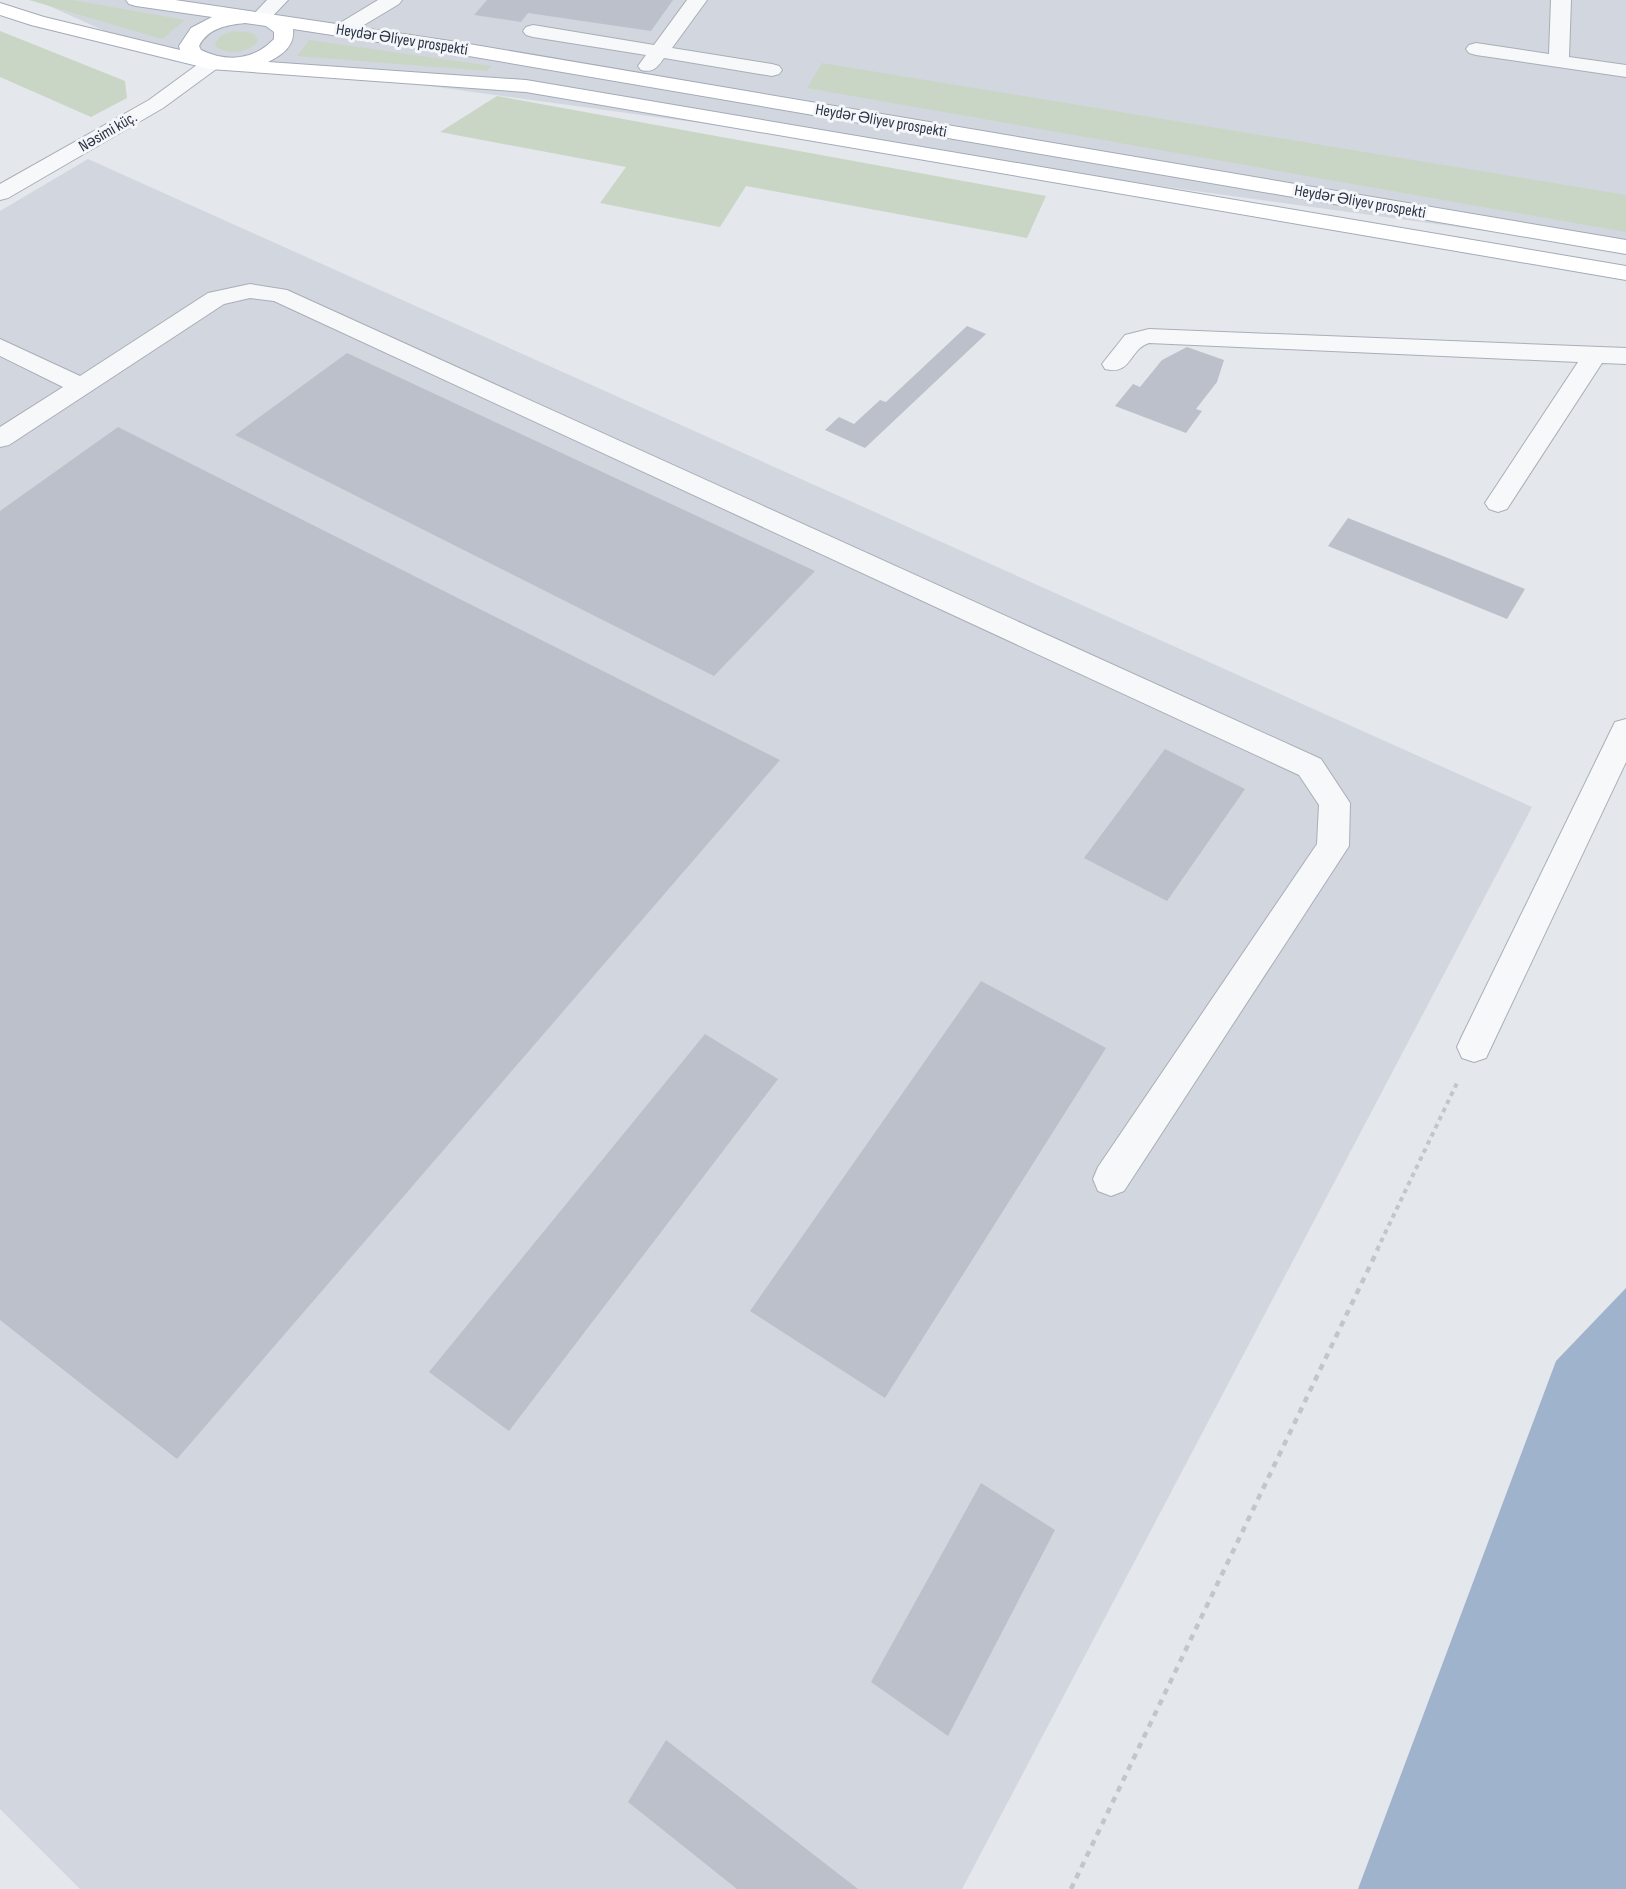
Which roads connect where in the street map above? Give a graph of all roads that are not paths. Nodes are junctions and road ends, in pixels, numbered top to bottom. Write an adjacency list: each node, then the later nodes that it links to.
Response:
1 (135, 0): 7 (main road, Heydər Əliyev prospekti)
2 (278, 0): 7 (street)
3 (392, 0): 8 (street)
4 (697, 0): 11 (street)
5 (1562, 0): 12 (street)
6 (0, 9): 13 (main road, Heydər Əliyev prospekti)
7 (260, 18): 8 (main road, Heydər Əliyev prospekti); 13 (main road); 13 (main road)
8 (342, 30): 16 (main road, Heydər Əliyev prospekti)
9 (533, 31): 11 (street)
10 (1476, 49): 12 (street)
11 (659, 52): 14 (street); 16 (street)
12 (1559, 61): 15 (street)
13 (219, 64): 17 (street, Nəsimi küç.); 19 (main road, Heydər Əliyev prospekti)
14 (772, 70)
15 (1626, 71)
16 (637, 79): 18 (main road, Heydər Əliyev prospekti)
17 (0, 193)
18 (1626, 246)
19 (1626, 273)
20 (0, 346): 24 (street)
21 (1595, 355): 22 (street); 23 (street); 26 (street)
22 (1626, 356)
23 (1114, 364)
24 (81, 386): 25 (street); 29 (street)
25 (0, 439)
26 (1498, 503)
27 (1626, 730): 28 (street)
28 (1474, 1047)
29 (1111, 1179)

